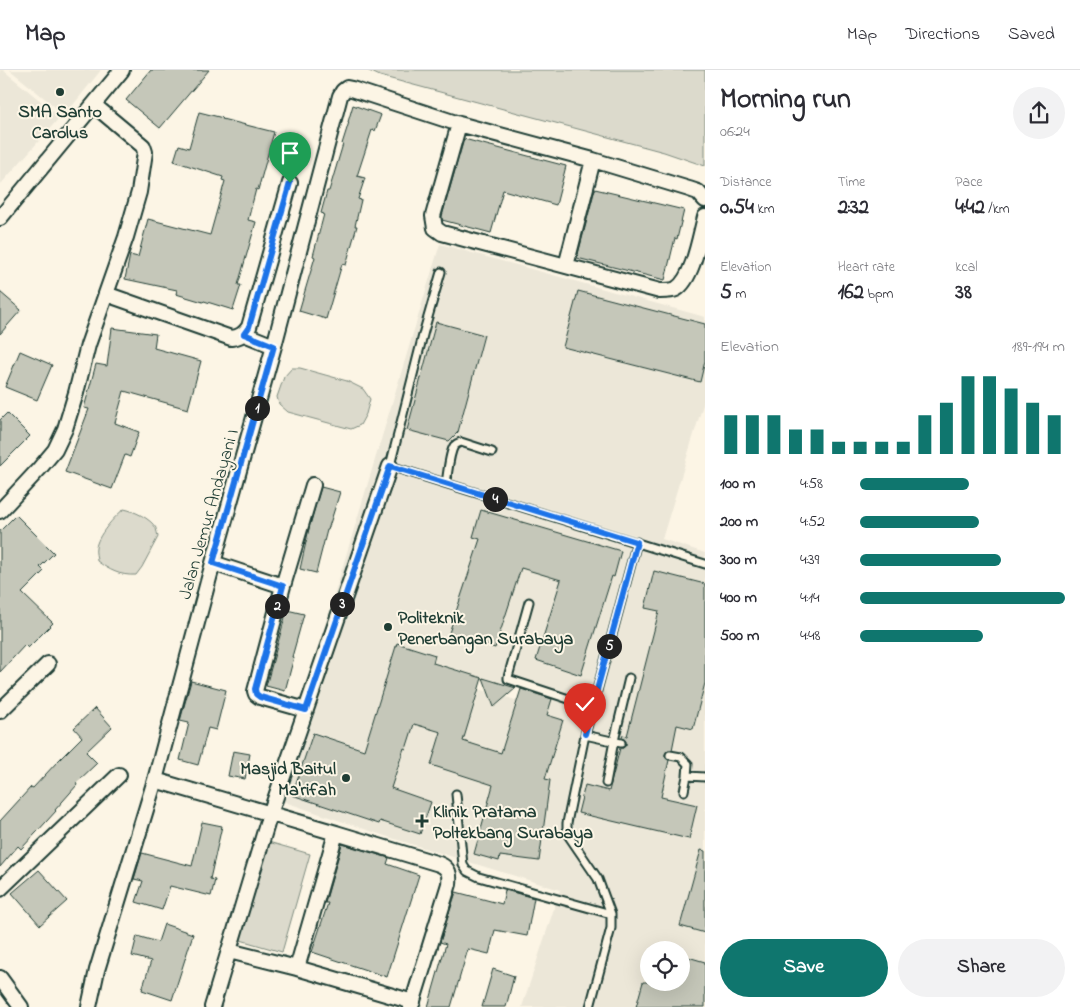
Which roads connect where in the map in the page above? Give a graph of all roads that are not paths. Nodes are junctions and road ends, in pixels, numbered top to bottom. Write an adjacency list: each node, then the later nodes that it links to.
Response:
1 (122, 70): 2 (street)
2 (94, 105): 8 (street); 11 (street)
3 (459, 124): 4 (street, Jalan Jemur Andayani I); 9 (street); 13 (street, Jalan Jemur Andayani I)
4 (593, 160): 6 (street, Jalan Jemur Andayani I); 9 (street)
5 (290, 183): 12 (street)
6 (705, 200)
7 (705, 217): 9 (street)
8 (0, 218)
9 (566, 266)
10 (441, 272): 15 (lane)
11 (106, 294): 12 (street); 18 (street)
12 (244, 334): 13 (street)
13 (274, 346): 20 (street, Jalan Jemur Andayani I)
14 (492, 452): 16 (lane)
15 (390, 466): 16 (lane); 27 (street)
16 (446, 482): 19 (lane)
17 (313, 485): 22 (street)
18 (0, 511)
19 (637, 542): 21 (lane); 26 (lane)
20 (213, 563): 22 (street); 35 (street, Jalan Jemur Andayani I)
21 (705, 564)
22 (283, 586): 27 (street)
23 (529, 602): 26 (lane)
24 (48, 664): 28 (street)
25 (629, 678): 30 (lane)
26 (593, 707): 29 (lane)
27 (306, 710): 39 (street)
28 (0, 711)
29 (585, 734): 30 (lane); 42 (lane)
30 (617, 742): 36 (lane)
31 (670, 755): 33 (lane)
32 (119, 776): 41 (street)
33 (687, 776): 34 (lane); 37 (lane)
34 (705, 778)
35 (154, 780): 39 (street); 48 (street, Jalan Jemur Andayani I)
36 (606, 783)
37 (684, 791)
38 (456, 794): 42 (lane)
39 (270, 814): 40 (street); 43 (street)
40 (336, 833): 44 (street); 46 (street)
41 (0, 889)
42 (611, 914): 50 (lane)
43 (229, 950): 44 (street); 49 (street)
44 (297, 968): 46 (street)
45 (0, 978): 47 (street)
46 (412, 1004)
47 (21, 1007)
48 (89, 1007)
49 (212, 1007)
50 (590, 1007)

